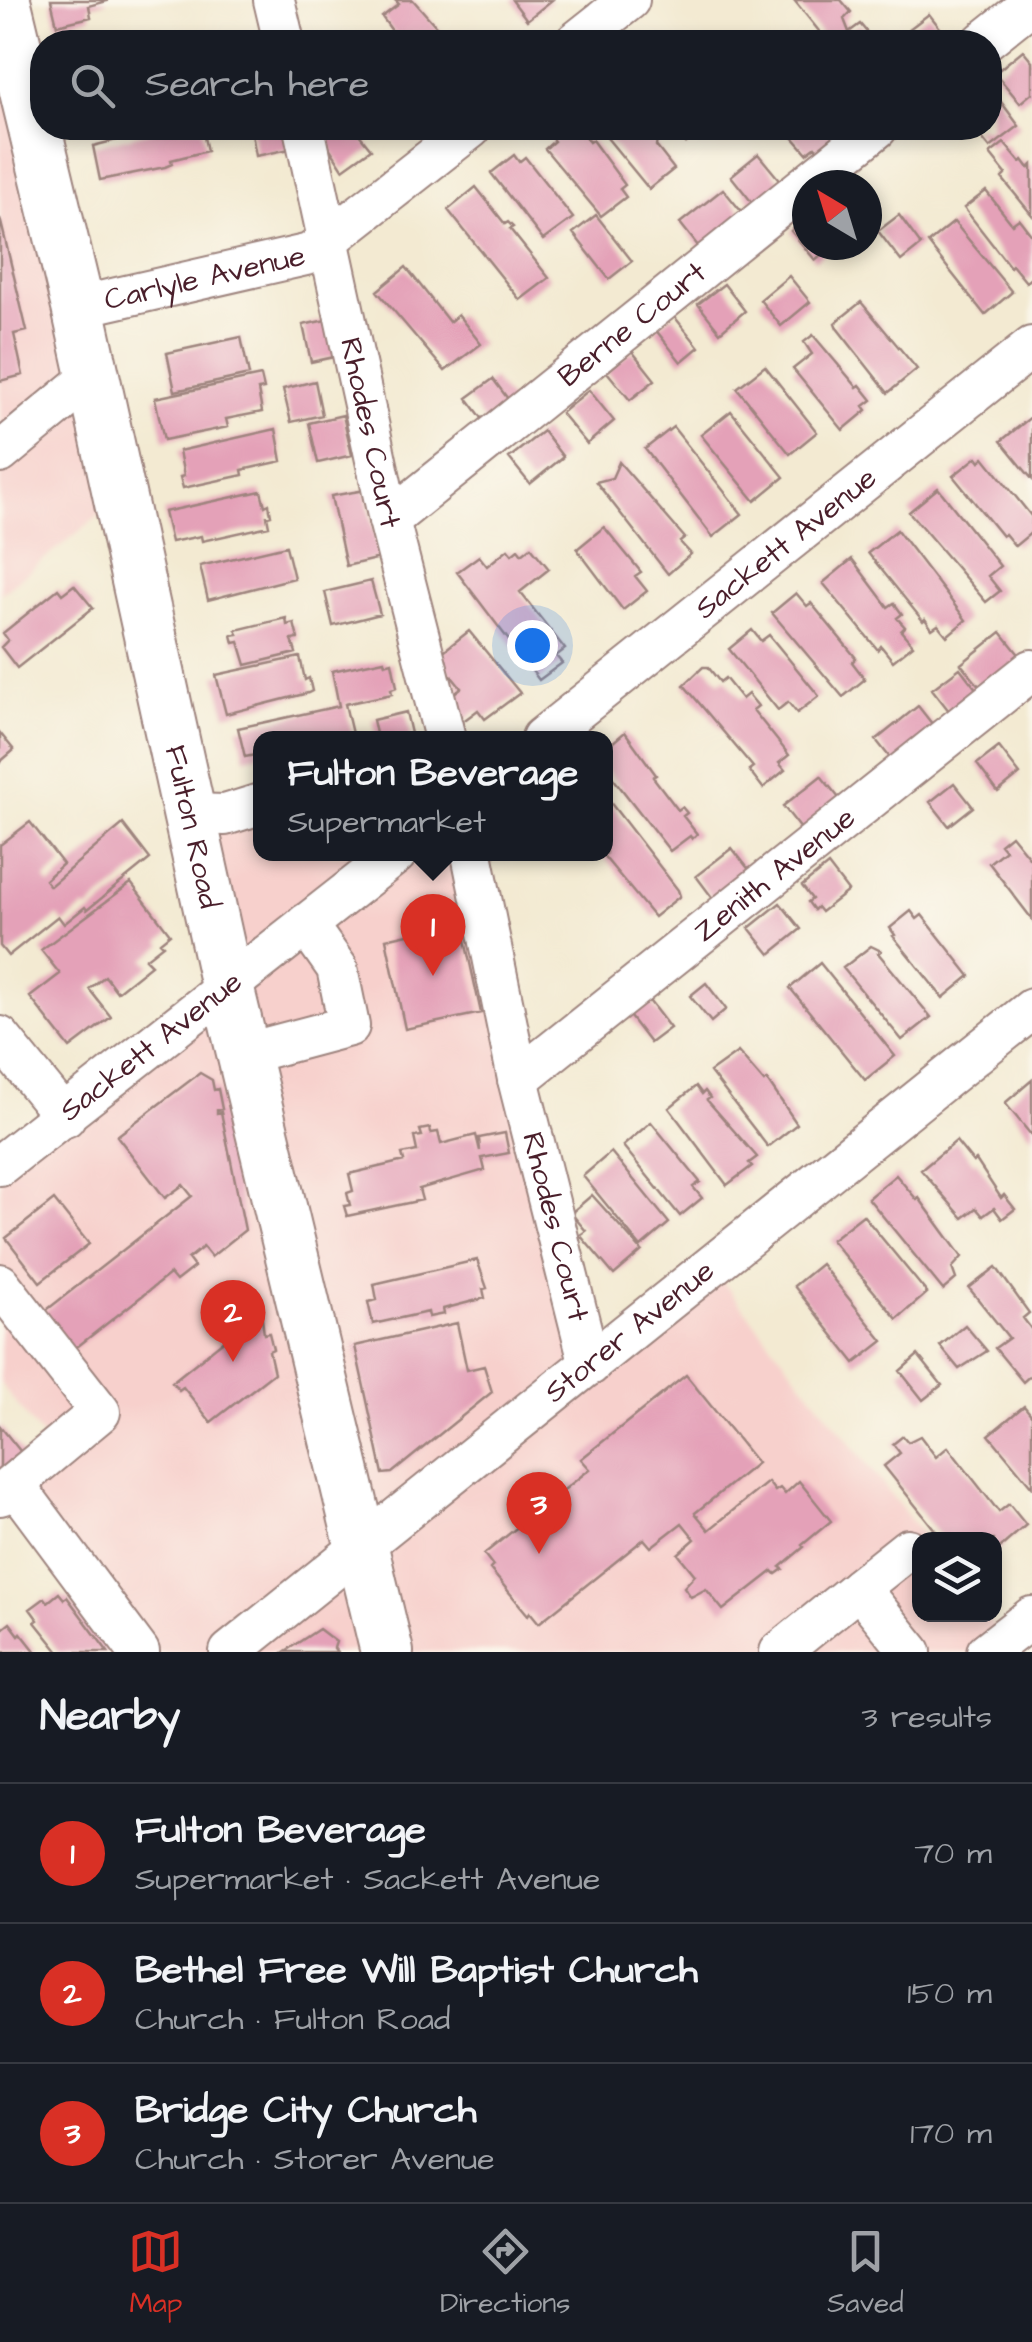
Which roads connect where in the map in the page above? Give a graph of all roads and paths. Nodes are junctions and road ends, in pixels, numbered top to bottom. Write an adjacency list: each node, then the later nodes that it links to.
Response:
1 (4, 0): 8 (main road, Fulton Road)
2 (274, 0): 5 (street)
3 (629, 0): 6 (street)
4 (1032, 3): 7 (street)
5 (281, 30)
6 (591, 30)
7 (998, 30)
8 (30, 108)
9 (38, 140): 14 (main road, Fulton Road)
10 (307, 140): 13 (street, Rhodes Court)
11 (456, 140): 13 (street, Carlyle Avenue)
12 (862, 140): 18 (street, Berne Court)
13 (330, 241): 14 (street, Carlyle Avenue); 18 (street, Rhodes Court)
14 (78, 307): 16 (main road, Fulton Road)
15 (1032, 347): 21 (street, Sackett Avenue)
16 (93, 376): 17 (street); 23 (main road, Fulton Road)
17 (0, 452)
18 (389, 520): 20 (street, Rhodes Court)
19 (1032, 670): 31 (street, Zenith Avenue)
20 (443, 731)
21 (551, 731)
22 (253, 806): 23 (street)
23 (189, 814): 27 (main road, Fulton Road)
24 (387, 861): 26 (street, Sackett Avenue)
25 (473, 861): 31 (street, Rhodes Court)
26 (306, 924): 27 (street, Sackett Avenue); 30 (street)
27 (227, 986): 30 (main road, Fulton Road); 32 (street, Sackett Avenue)
28 (1032, 1010): 35 (street, Storer Avenue)
29 (0, 1038): 32 (street)
30 (244, 1054): 37 (main road, Fulton Road)
31 (518, 1078): 35 (street, Rhodes Court)
32 (64, 1117): 33 (street, Sackett Avenue)
33 (0, 1165)
34 (0, 1284): 36 (street)
35 (590, 1365): 37 (street, Storer Avenue)
36 (7, 1490): 41 (street)
37 (363, 1543): 42 (street, Storer Avenue); 43 (main road, Fulton Road)
38 (908, 1549): 39 (street)
39 (859, 1588): 44 (street); 45 (street)
40 (1032, 1616): 46 (street)
41 (139, 1652)
42 (230, 1652)
43 (387, 1652)
44 (780, 1652)
45 (911, 1652)
46 (988, 1652)

